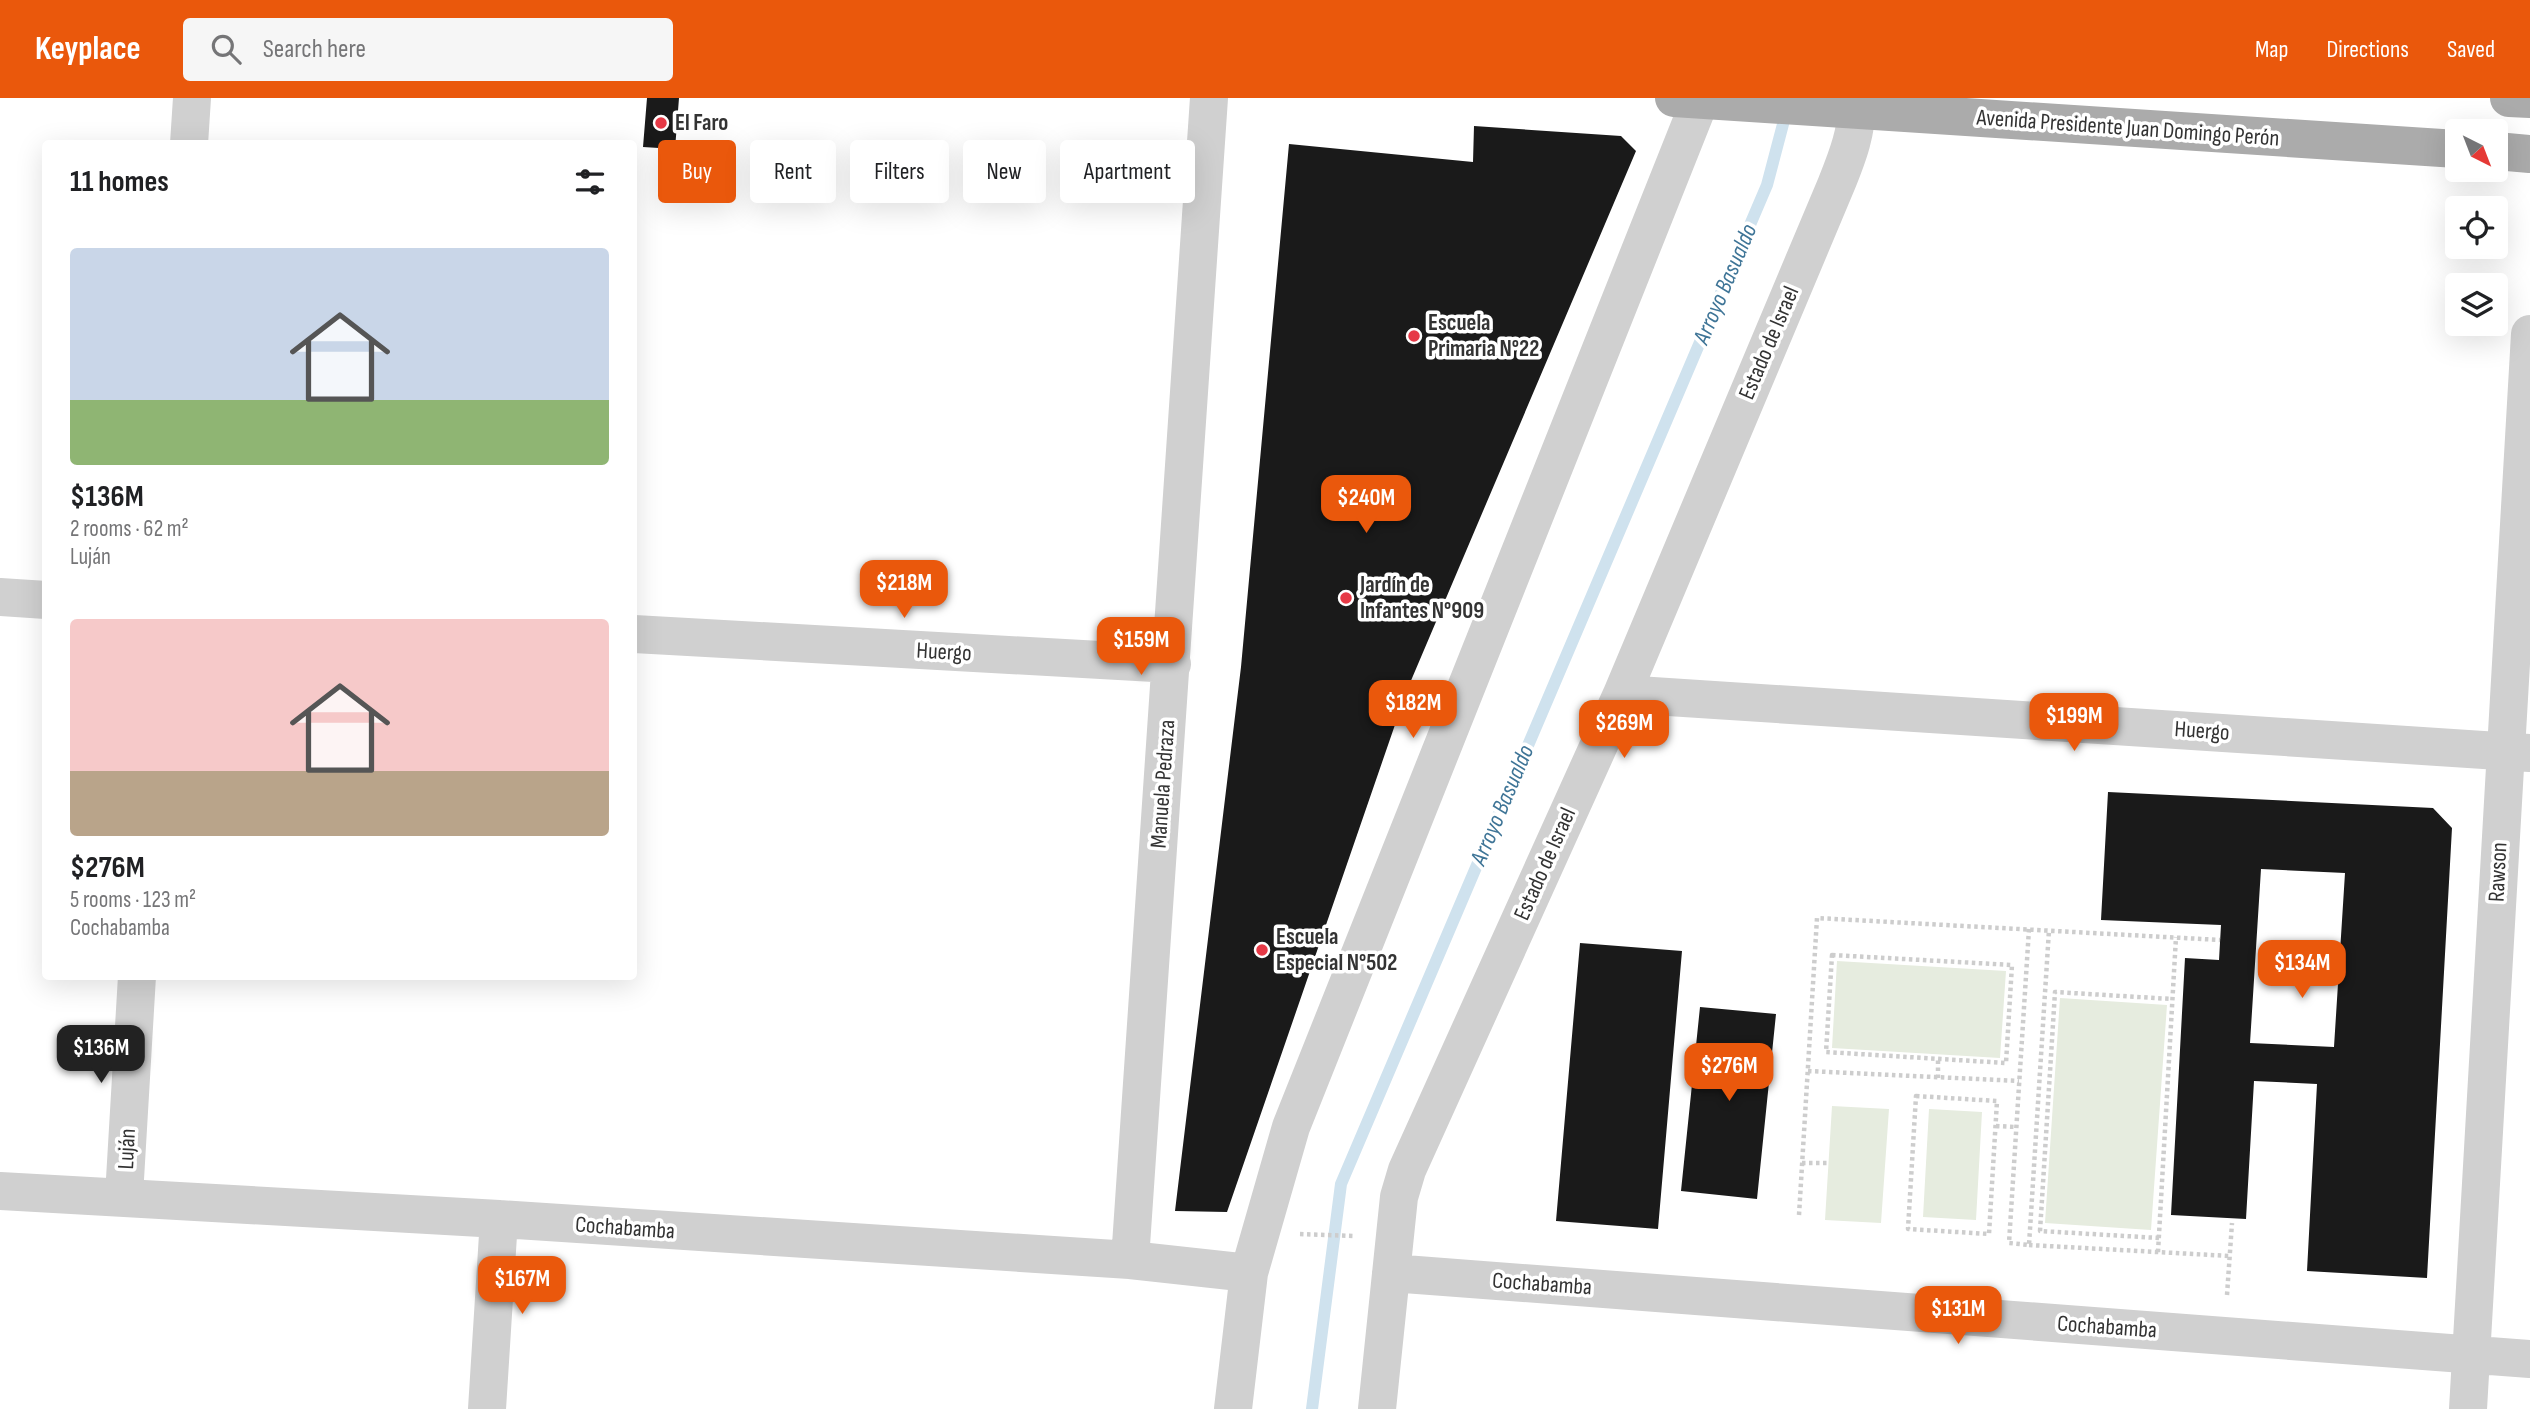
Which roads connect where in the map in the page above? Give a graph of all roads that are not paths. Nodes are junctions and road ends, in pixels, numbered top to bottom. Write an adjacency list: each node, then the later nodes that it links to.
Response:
1 (192, 98): 7 (street)
2 (1209, 98): 15 (street, Manuela Pedraza)
3 (1692, 98): 6 (main road, Avenida Presidente Juan Domingo Perón); 23 (street)
4 (2510, 98): 5 (main road)
5 (2530, 99)
6 (1856, 104): 8 (main road, Avenida Presidente Juan Domingo Perón); 16 (street, Estado de Israel)
7 (189, 140)
8 (2445, 148)
9 (2508, 152): 10 (main road)
10 (2530, 153)
11 (2530, 334): 17 (street, Rawson)
12 (0, 597): 13 (street)
13 (42, 600)
14 (637, 634): 15 (street, Huergo)
15 (1172, 664): 22 (street, Manuela Pedraza)
16 (1622, 694): 17 (street, Huergo); 24 (street, Estado de Israel)
17 (2517, 752): 25 (street, Rawson)
18 (137, 980): 20 (street, Luján)
19 (0, 1191): 20 (street, Cochabamba)
20 (124, 1196): 21 (street, Cochabamba)
21 (499, 1219): 22 (street, Cochabamba); 27 (street)
22 (1130, 1261): 23 (street, Cochabamba)
23 (1250, 1273): 28 (street)
24 (1391, 1273): 25 (street, Cochabamba); 29 (street, Estado de Israel)
25 (2471, 1355): 26 (street, Cochabamba); 30 (street, Rawson)
26 (2530, 1359)
27 (487, 1409)
28 (1233, 1409)
29 (1377, 1409)
30 (2468, 1409)

